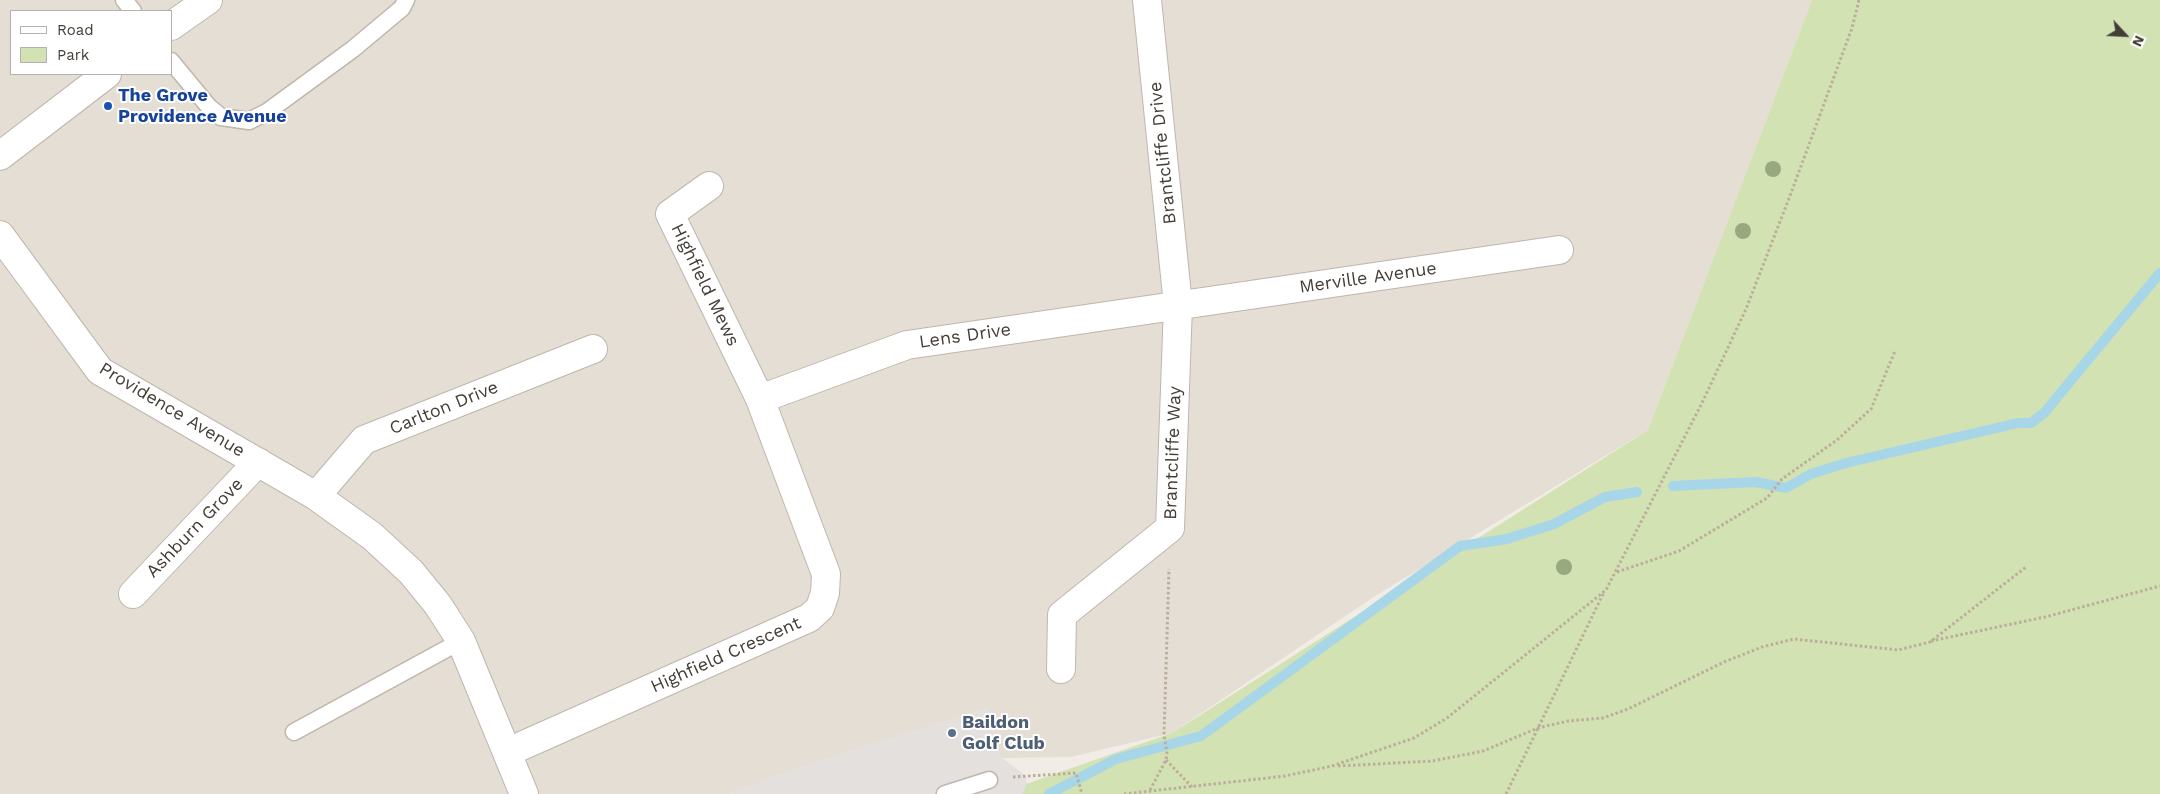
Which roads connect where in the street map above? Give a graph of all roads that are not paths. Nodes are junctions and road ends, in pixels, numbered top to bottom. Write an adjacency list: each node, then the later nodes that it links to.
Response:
1 (124, 0): 5 (lane)
2 (208, 0): 6 (street)
3 (406, 0): 7 (lane)
4 (1147, 0): 13 (street, Brantcliffe Drive)
5 (132, 10)
6 (172, 25)
7 (172, 62)
8 (106, 75): 9 (street)
9 (0, 156)
10 (709, 186): 15 (street, Highfield Mews)
11 (0, 235): 16 (street, Providence Avenue)
12 (1559, 250): 13 (street, Merville Avenue)
13 (1178, 305): 15 (street, Lens Drive); 20 (street, Brantcliffe Way)
14 (593, 349): 17 (street, Carlton Drive)
15 (760, 399): 22 (street, Highfield Crescent)
16 (258, 462): 17 (street, Providence Avenue); 18 (street, Ashburn Grove)
17 (316, 496): 19 (street, Providence Avenue)
18 (133, 594)
19 (461, 641): 21 (lane); 22 (street, Providence Avenue)
20 (1061, 669)
21 (294, 732)
22 (508, 752): 24 (street, Providence Avenue)
23 (989, 780): 25 (lane)
24 (524, 794)
25 (945, 794)

